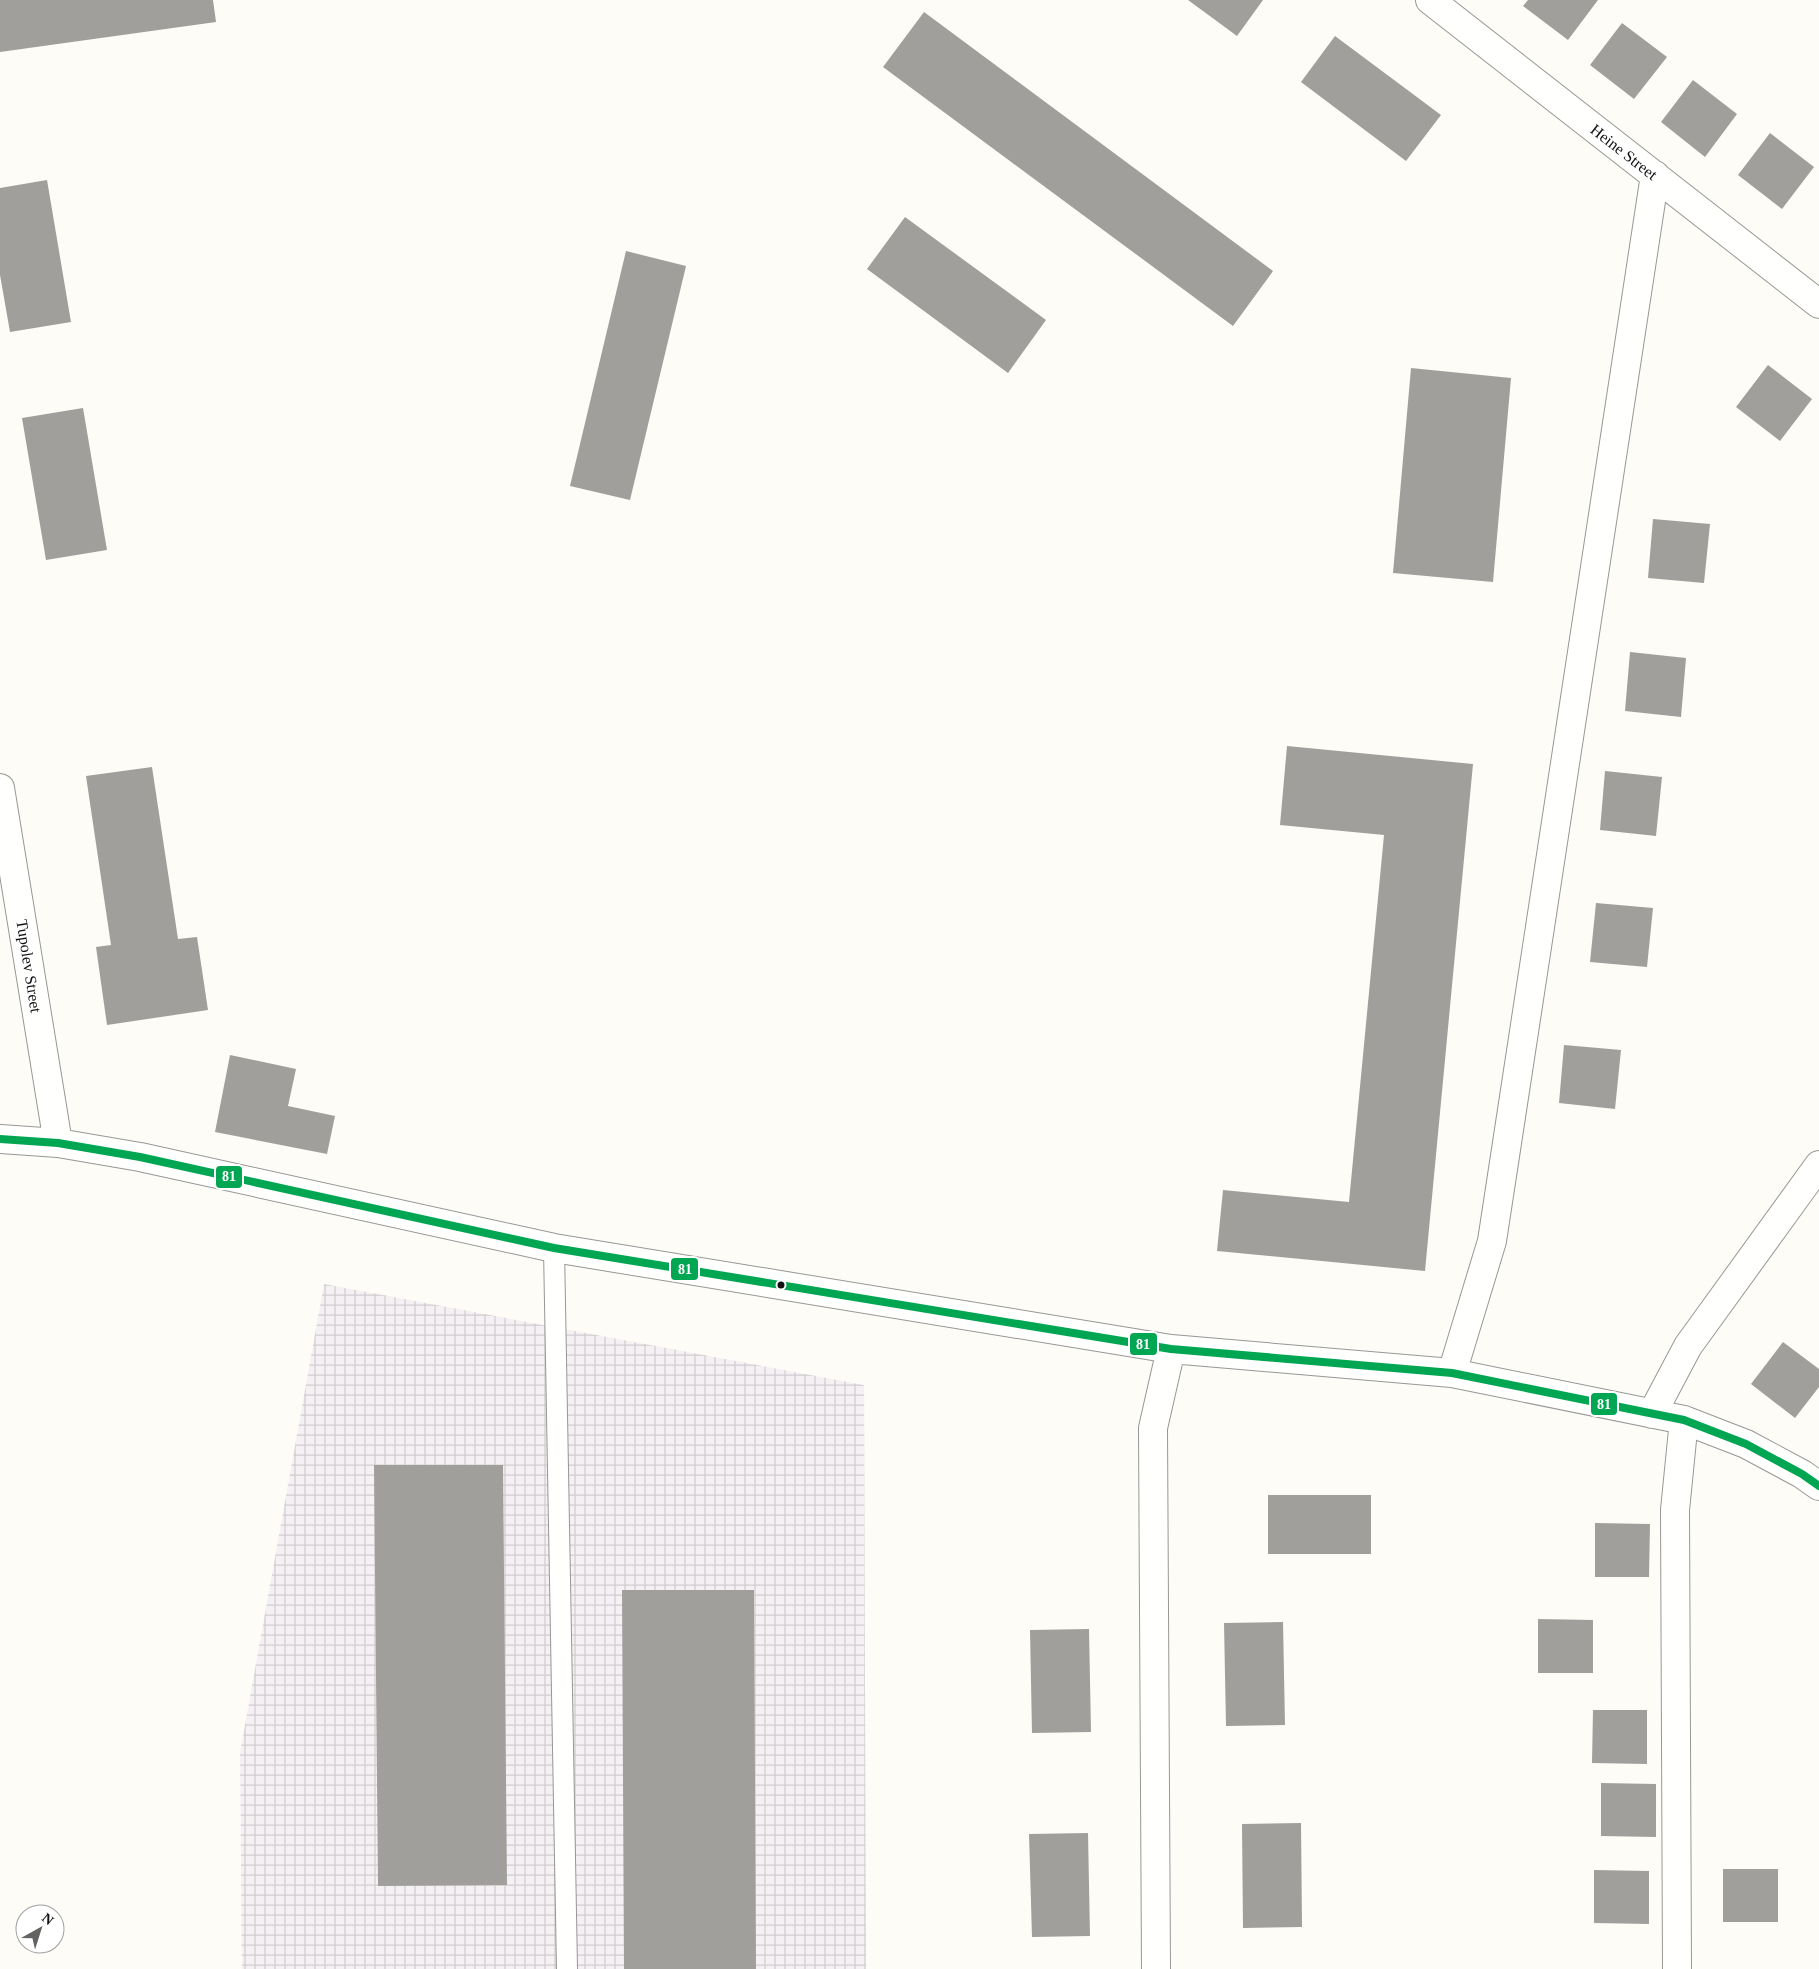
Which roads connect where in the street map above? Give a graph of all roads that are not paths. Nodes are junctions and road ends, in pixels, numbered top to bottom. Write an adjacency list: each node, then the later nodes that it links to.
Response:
1 (1430, 0): 2 (street, Heine Street)
2 (1655, 176): 3 (street, Heine Street); 10 (street)
3 (1819, 304)
4 (0, 788): 6 (street, Tupolev Street)
5 (0, 1139): 6 (street)
6 (58, 1143): 8 (street)
7 (1819, 1165): 11 (street)
8 (554, 1248): 9 (street); 14 (lane)
9 (1170, 1349): 10 (street); 15 (street)
10 (1452, 1373): 11 (street)
11 (1652, 1414): 12 (street)
12 (1684, 1420): 13 (street); 16 (street)
13 (1819, 1486)
14 (567, 1969)
15 (1156, 1969)
16 (1677, 1969)

